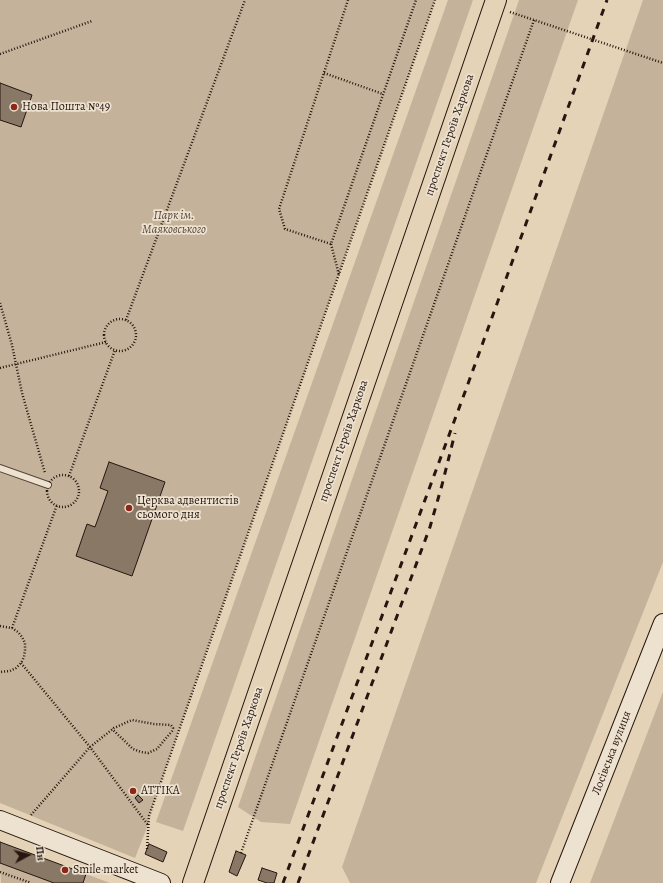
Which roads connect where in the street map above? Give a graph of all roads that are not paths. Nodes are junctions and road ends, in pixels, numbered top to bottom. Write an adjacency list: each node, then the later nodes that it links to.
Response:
1 (495, 3): 7 (main road, проспект Героїв Харкова)
2 (0, 468): 3 (lane)
3 (48, 485)
4 (663, 623): 8 (main road, Лосівська вулиця)
5 (0, 820): 6 (main road)
6 (161, 883)
7 (193, 883)
8 (560, 883)

